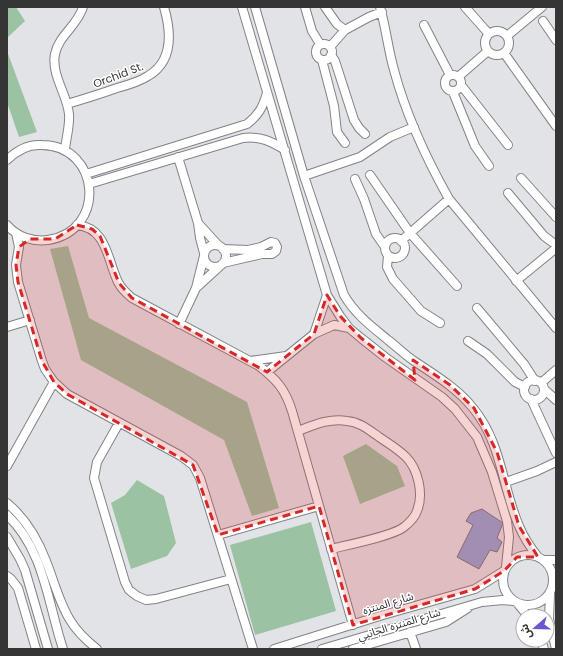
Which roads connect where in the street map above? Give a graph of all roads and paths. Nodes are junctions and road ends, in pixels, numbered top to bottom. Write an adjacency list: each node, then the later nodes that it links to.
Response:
1 (83, 7): 24 (street)
2 (164, 7): 24 (street, Orchid St.)
3 (242, 7): 23 (street)
4 (255, 7): 37 (street)
5 (306, 7): 16 (street)
6 (325, 7): 12 (street)
7 (465, 7): 13 (street)
8 (542, 7): 14 (street)
9 (381, 10): 12 (street); 26 (street)
10 (543, 21): 15 (street)
11 (424, 25): 21 (street)
12 (345, 30): 17 (street)
13 (489, 34): 14 (street); 18 (street)
14 (507, 36): 19 (street)
15 (556, 40)
16 (320, 44): 17 (street); 20 (street)
17 (331, 51): 20 (street); 27 (street)
18 (488, 51): 19 (street); 21 (street)
19 (504, 53): 25 (street)
20 (322, 60): 28 (street)
21 (457, 79): 22 (street); 22 (street); 29 (street)
22 (454, 92): 34 (street)
23 (268, 93): 31 (street); 35 (street)
24 (67, 104): 30 (street)
25 (555, 123)
26 (414, 128): 37 (street); 42 (street)
27 (365, 134)
28 (345, 143)
29 (508, 145)
30 (61, 149): 33 (street); 35 (street)
31 (285, 150): 32 (street); 63 (street)
32 (178, 157): 40 (street); 45 (street)
33 (7, 160)
34 (488, 166)
35 (86, 174): 40 (street)
36 (370, 175): 50 (street)
37 (304, 176): 74 (street)
38 (521, 178): 44 (street)
39 (354, 179): 56 (street)
40 (89, 184): 43 (street)
41 (508, 193): 53 (street)
42 (449, 199): 50 (street); 60 (street)
43 (86, 213): 47 (street); 48 (street)
44 (556, 216)
45 (198, 223): 55 (street); 57 (street)
46 (7, 225): 49 (street)
47 (77, 225): 48 (street); 51 (street)
48 (92, 229): 67 (street)
49 (16, 233): 51 (street); 54 (street)
50 (410, 233): 52 (street); 61 (street)
51 (30, 239): 54 (street)
52 (402, 241): 56 (street); 58 (street)
53 (555, 244): 60 (street)
54 (19, 247): 65 (street)
55 (220, 247): 57 (street); 59 (street); 59 (street)
56 (385, 247): 58 (street)
57 (204, 255): 59 (street); 62 (street)
58 (388, 256): 66 (street)
59 (222, 265): 62 (street)
60 (516, 282): 70 (street)
61 (457, 286)
62 (196, 288): 67 (street)
63 (327, 295): 69 (street); 71 (street)
64 (478, 308): 81 (street)
65 (30, 320): 68 (street); 80 (street)
66 (440, 323)
67 (178, 324): 75 (street)
68 (7, 327)
69 (349, 328): 71 (street); 78 (street)
70 (556, 328)
71 (314, 334): 73 (street)
72 (468, 340): 82 (street)
73 (287, 356): 75 (street); 77 (street)
74 (413, 360): 78 (street); 79 (street)
75 (249, 361): 77 (street)
76 (556, 370): 81 (street)
77 (267, 372): 87 (street)
78 (405, 372): 83 (street)
79 (436, 376): 83 (street); 91 (street)
80 (54, 382): 86 (street); 90 (street)
81 (540, 384): 82 (street); 84 (street); 85 (street)
82 (525, 387): 84 (street)
83 (429, 388): 100 (street)
84 (531, 400): 88 (street)
85 (556, 400)
86 (119, 423): 95 (street); 102 (street)
87 (298, 431): 93 (street); 97 (street)
88 (556, 452)
89 (556, 462): 91 (street)
90 (7, 466)
91 (506, 482): 98 (street)
92 (7, 503): 103 (street)
93 (319, 506): 95 (street); 97 (street)
94 (7, 515): 103 (street)
95 (218, 535): 102 (street)
96 (7, 537): 113 (street)
97 (331, 549): 109 (street)
98 (541, 558): 99 (street); 100 (street); 104 (street)
99 (556, 560)
100 (505, 569): 105 (street); 108 (street, شارع المنتزه)
101 (7, 576): 112 (street)
102 (232, 579): 116 (street)
103 (48, 580): 114 (street); 115 (street)
104 (553, 589): 105 (street); 121 (street)
105 (516, 602): 106 (street); 107 (street)
106 (472, 604): 110 (street); 111 (street, شارع المنتزه الجانبي)
107 (521, 608)
108 (384, 615): 109 (street, شارع المنتزه); 110 (street)
109 (353, 625): 117 (street, شارع المنتزه)
110 (388, 629): 118 (street)
111 (410, 632): 119 (street, شارع المنتزه الجانبي); 120 (street)
112 (36, 649)
113 (48, 649)
114 (63, 649)
115 (97, 649)
116 (253, 649)
117 (274, 649)
118 (322, 649)
119 (353, 649)
120 (416, 649)
121 (556, 649)

